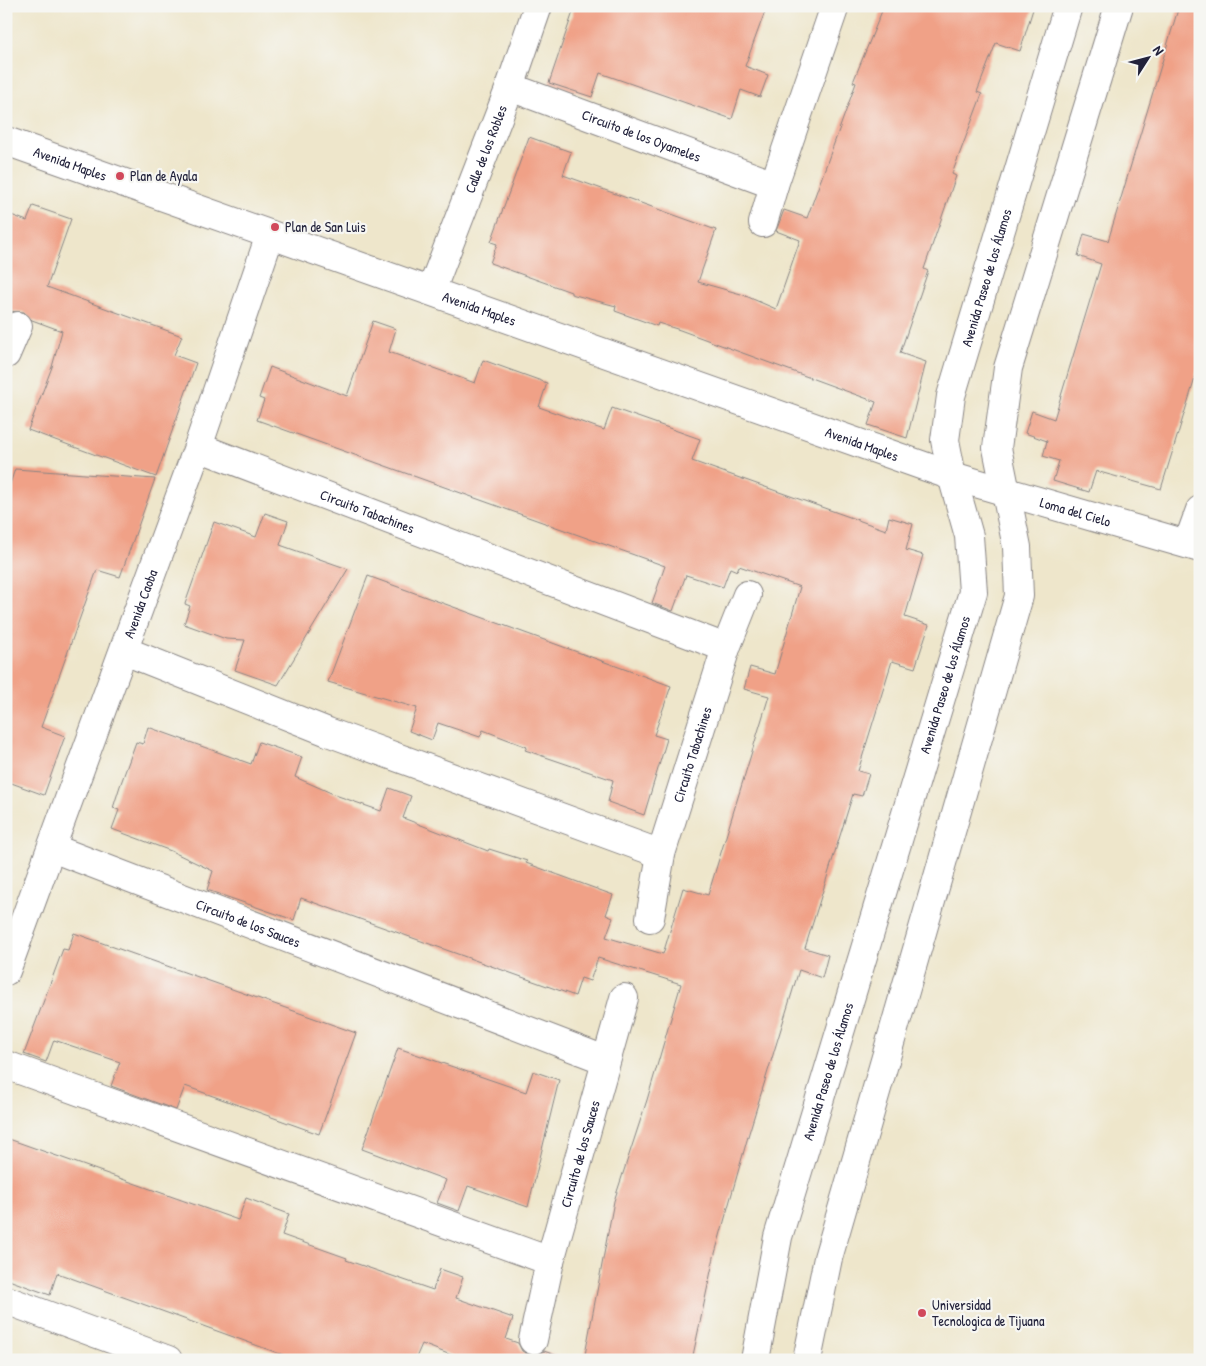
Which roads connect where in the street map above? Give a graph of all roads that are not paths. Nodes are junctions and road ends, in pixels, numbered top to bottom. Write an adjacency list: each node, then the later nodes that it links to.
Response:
1 (538, 6): 5 (street, Calle de los Robles)
2 (835, 6): 7 (street)
3 (1068, 6): 14 (street, Avenida Paseo de los Álamos)
4 (1119, 6): 15 (street)
5 (510, 87): 7 (street, Circuito de los Oyameles); 10 (street, Calle de los Robles)
6 (6, 141): 9 (street, Avenida Maples)
7 (774, 184): 8 (street)
8 (764, 223)
9 (270, 234): 10 (street, Avenida Maples); 13 (street, Avenida Caoba)
10 (431, 291): 14 (street, Avenida Maples)
11 (18, 326): 12 (street)
12 (6, 354)
13 (198, 447): 19 (street, Circuito Tabachines); 20 (street, Avenida Caoba)
14 (952, 476): 15 (street, Loma del Cielo); 32 (street, Avenida Paseo de los Álamos)
15 (1006, 491): 17 (street, Loma del Cielo); 33 (street)
16 (1200, 510): 17 (street)
17 (1194, 546)
18 (747, 595): 19 (street)
19 (726, 648): 22 (street, Circuito Tabachines)
20 (125, 651): 21 (street, Avenida Caoba); 22 (street)
21 (52, 848): 24 (street, Avenida Caoba); 26 (street, Circuito de los Sauces)
22 (661, 854): 23 (street, Circuito Tabachines)
23 (650, 918)
24 (6, 971)
25 (624, 998): 26 (street)
26 (605, 1060): 28 (street, Circuito de los Sauces)
27 (6, 1065): 28 (street)
28 (550, 1261): 30 (street, Circuito de los Sauces)
29 (6, 1300): 31 (street)
30 (533, 1340)
31 (168, 1360)
32 (755, 1360)
33 (807, 1360)

